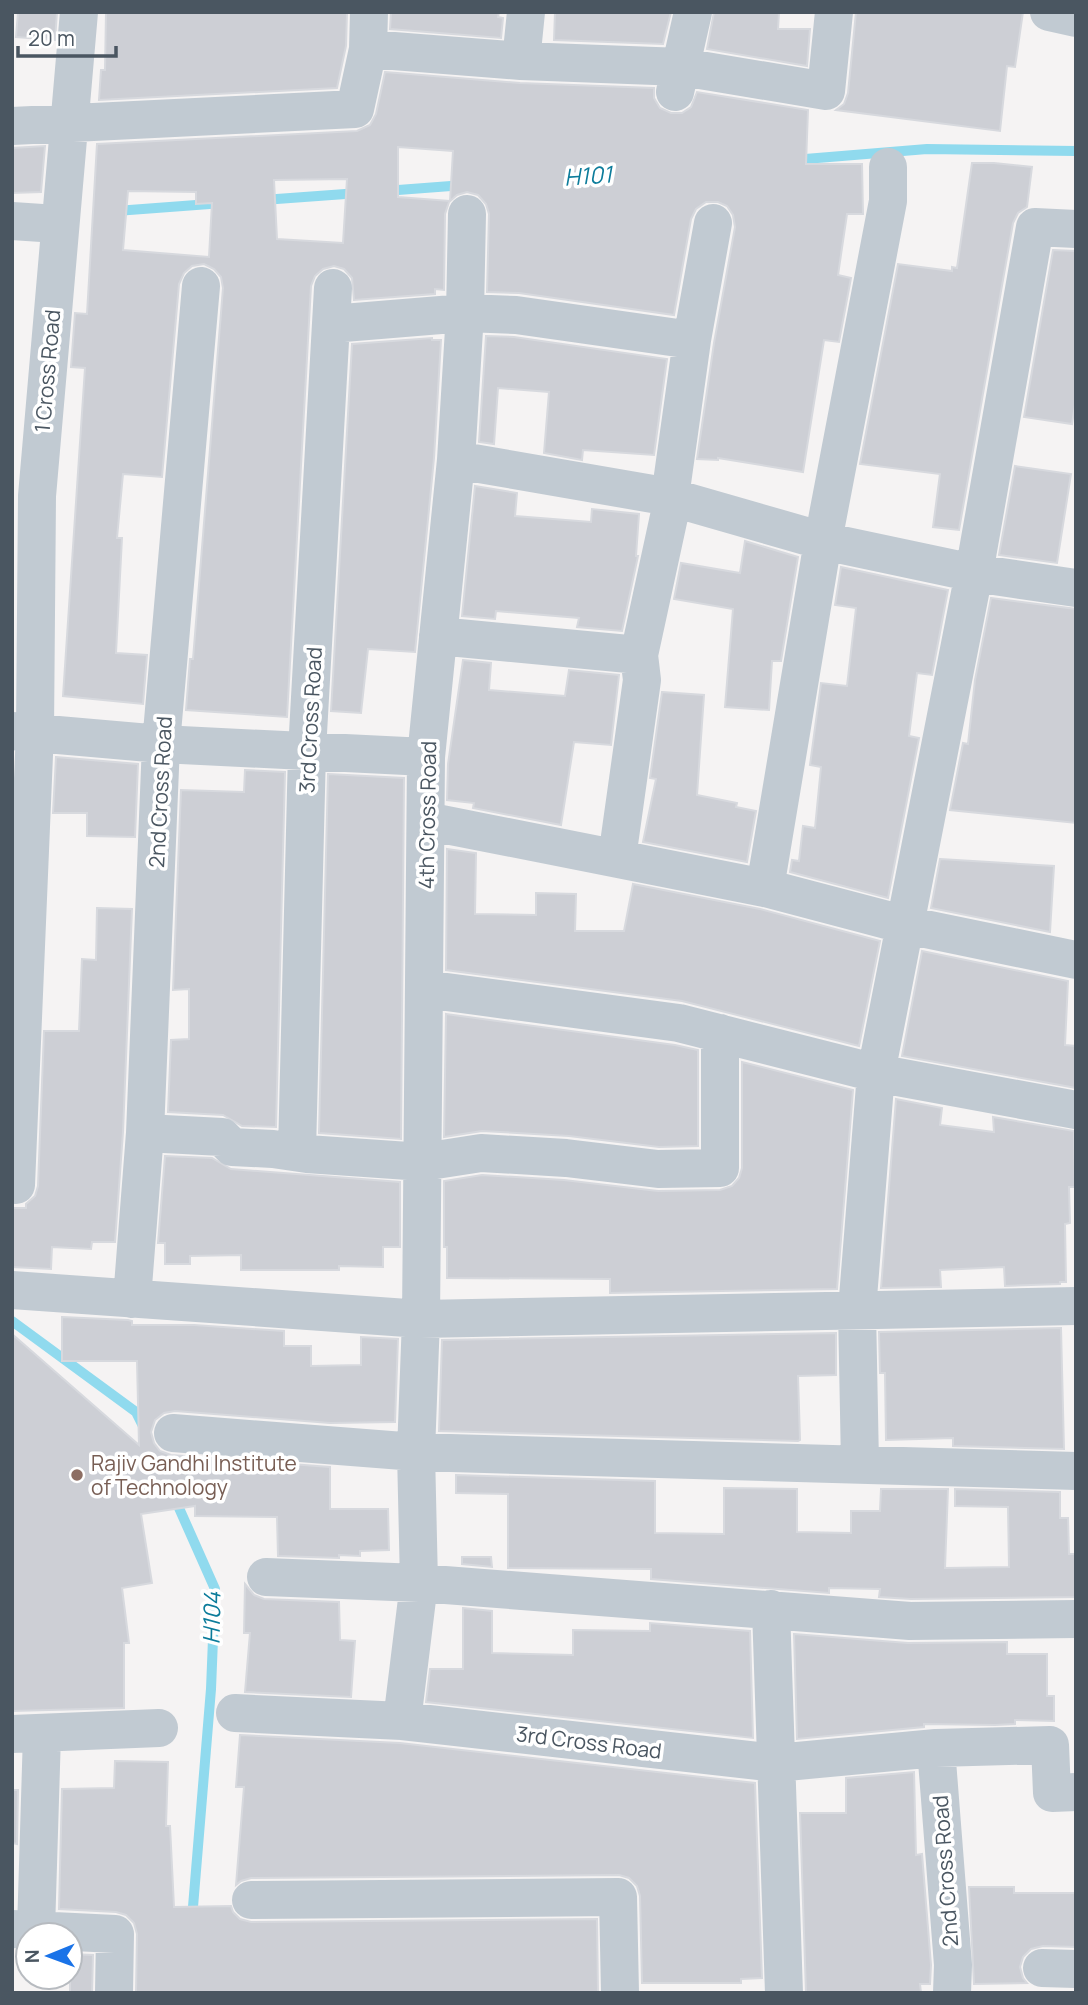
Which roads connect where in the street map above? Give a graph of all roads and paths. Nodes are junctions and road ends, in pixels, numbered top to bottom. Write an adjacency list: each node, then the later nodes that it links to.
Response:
1 (79, 12): 10 (street, 1 Cross Road)
2 (526, 12): 8 (street)
3 (693, 12): 9 (street)
4 (834, 12): 9 (street)
5 (1049, 12): 6 (street)
6 (1076, 18)
7 (369, 31): 8 (street); 10 (street)
8 (521, 61): 9 (street)
9 (678, 80)
10 (71, 124): 11 (street); 16 (street, 1 Cross Road)
11 (12, 126)
12 (888, 167): 24 (street)
13 (467, 214): 19 (street, 4th Cross Road)
14 (12, 221): 16 (street)
15 (713, 223): 20 (street)
16 (60, 227): 22 (street, 1 Cross Road)
17 (1076, 229): 25 (street)
18 (201, 286): 30 (street, 2nd Cross Road)
19 (466, 313): 20 (street); 21 (street, 4th Cross Road); 31 (street, 3rd Cross Road)
20 (692, 340): 23 (street)
21 (456, 460): 23 (street); 27 (street, 4th Cross Road)
22 (24, 495): 29 (street, 1 Cross Road)
23 (670, 497): 24 (street); 28 (street)
24 (823, 541): 25 (street); 35 (street)
25 (974, 573): 26 (street); 36 (street)
26 (1076, 588)
27 (438, 636): 28 (street); 32 (street, 4th Cross Road)
28 (639, 655): 34 (street)
29 (24, 731): 30 (street); 45 (street, 1 Cross Road)
30 (161, 744): 31 (street); 42 (street, 2nd Cross Road)
31 (307, 751): 32 (street); 43 (street, 3rd Cross Road)
32 (426, 757): 33 (street, 4th Cross Road)
33 (426, 821): 34 (street); 38 (street, 4th Cross Road)
34 (617, 858): 35 (street)
35 (765, 888): 36 (street)
36 (906, 925): 37 (street); 40 (street)
37 (1076, 960)
38 (424, 989): 39 (street); 44 (street, 4th Cross Road)
39 (720, 1033): 40 (street); 44 (street)
40 (876, 1073): 41 (street); 50 (street)
41 (1076, 1110)
42 (145, 1133): 43 (street); 48 (street, 2nd Cross Road)
43 (297, 1152): 44 (street)
44 (423, 1162): 51 (street, 4th Cross Road)
45 (16, 1185)
46 (1076, 1284): 49 (street)
47 (12, 1290): 48 (street)
48 (132, 1299): 51 (street)
49 (1075, 1306): 50 (street)
50 (857, 1310): 51 (street); 54 (street)
51 (421, 1319): 53 (street, 4th Cross Road)
52 (173, 1433): 53 (street)
53 (416, 1452): 54 (street); 57 (street, 4th Cross Road)
54 (860, 1464): 55 (street)
55 (1076, 1471)
56 (265, 1577): 57 (street)
57 (419, 1583): 58 (street); 61 (street, 4th Cross Road)
58 (771, 1609): 59 (street); 65 (street)
59 (1076, 1619)
60 (235, 1713): 61 (street, 3rd Cross Road)
61 (402, 1721): 65 (street, 3rd Cross Road)
62 (159, 1728): 63 (street)
63 (27, 1734): 68 (street)
64 (936, 1748): 65 (street, 3rd Cross Road); 66 (street, 3rd Cross Road); 73 (street, 2nd Cross Road)
65 (776, 1763): 72 (street)
66 (1076, 1792)
67 (251, 1900): 71 (street)
68 (24, 1921)
69 (84, 1933): 70 (street)
70 (114, 1993)
71 (620, 1993)
72 (784, 1993)
73 (952, 1993)

